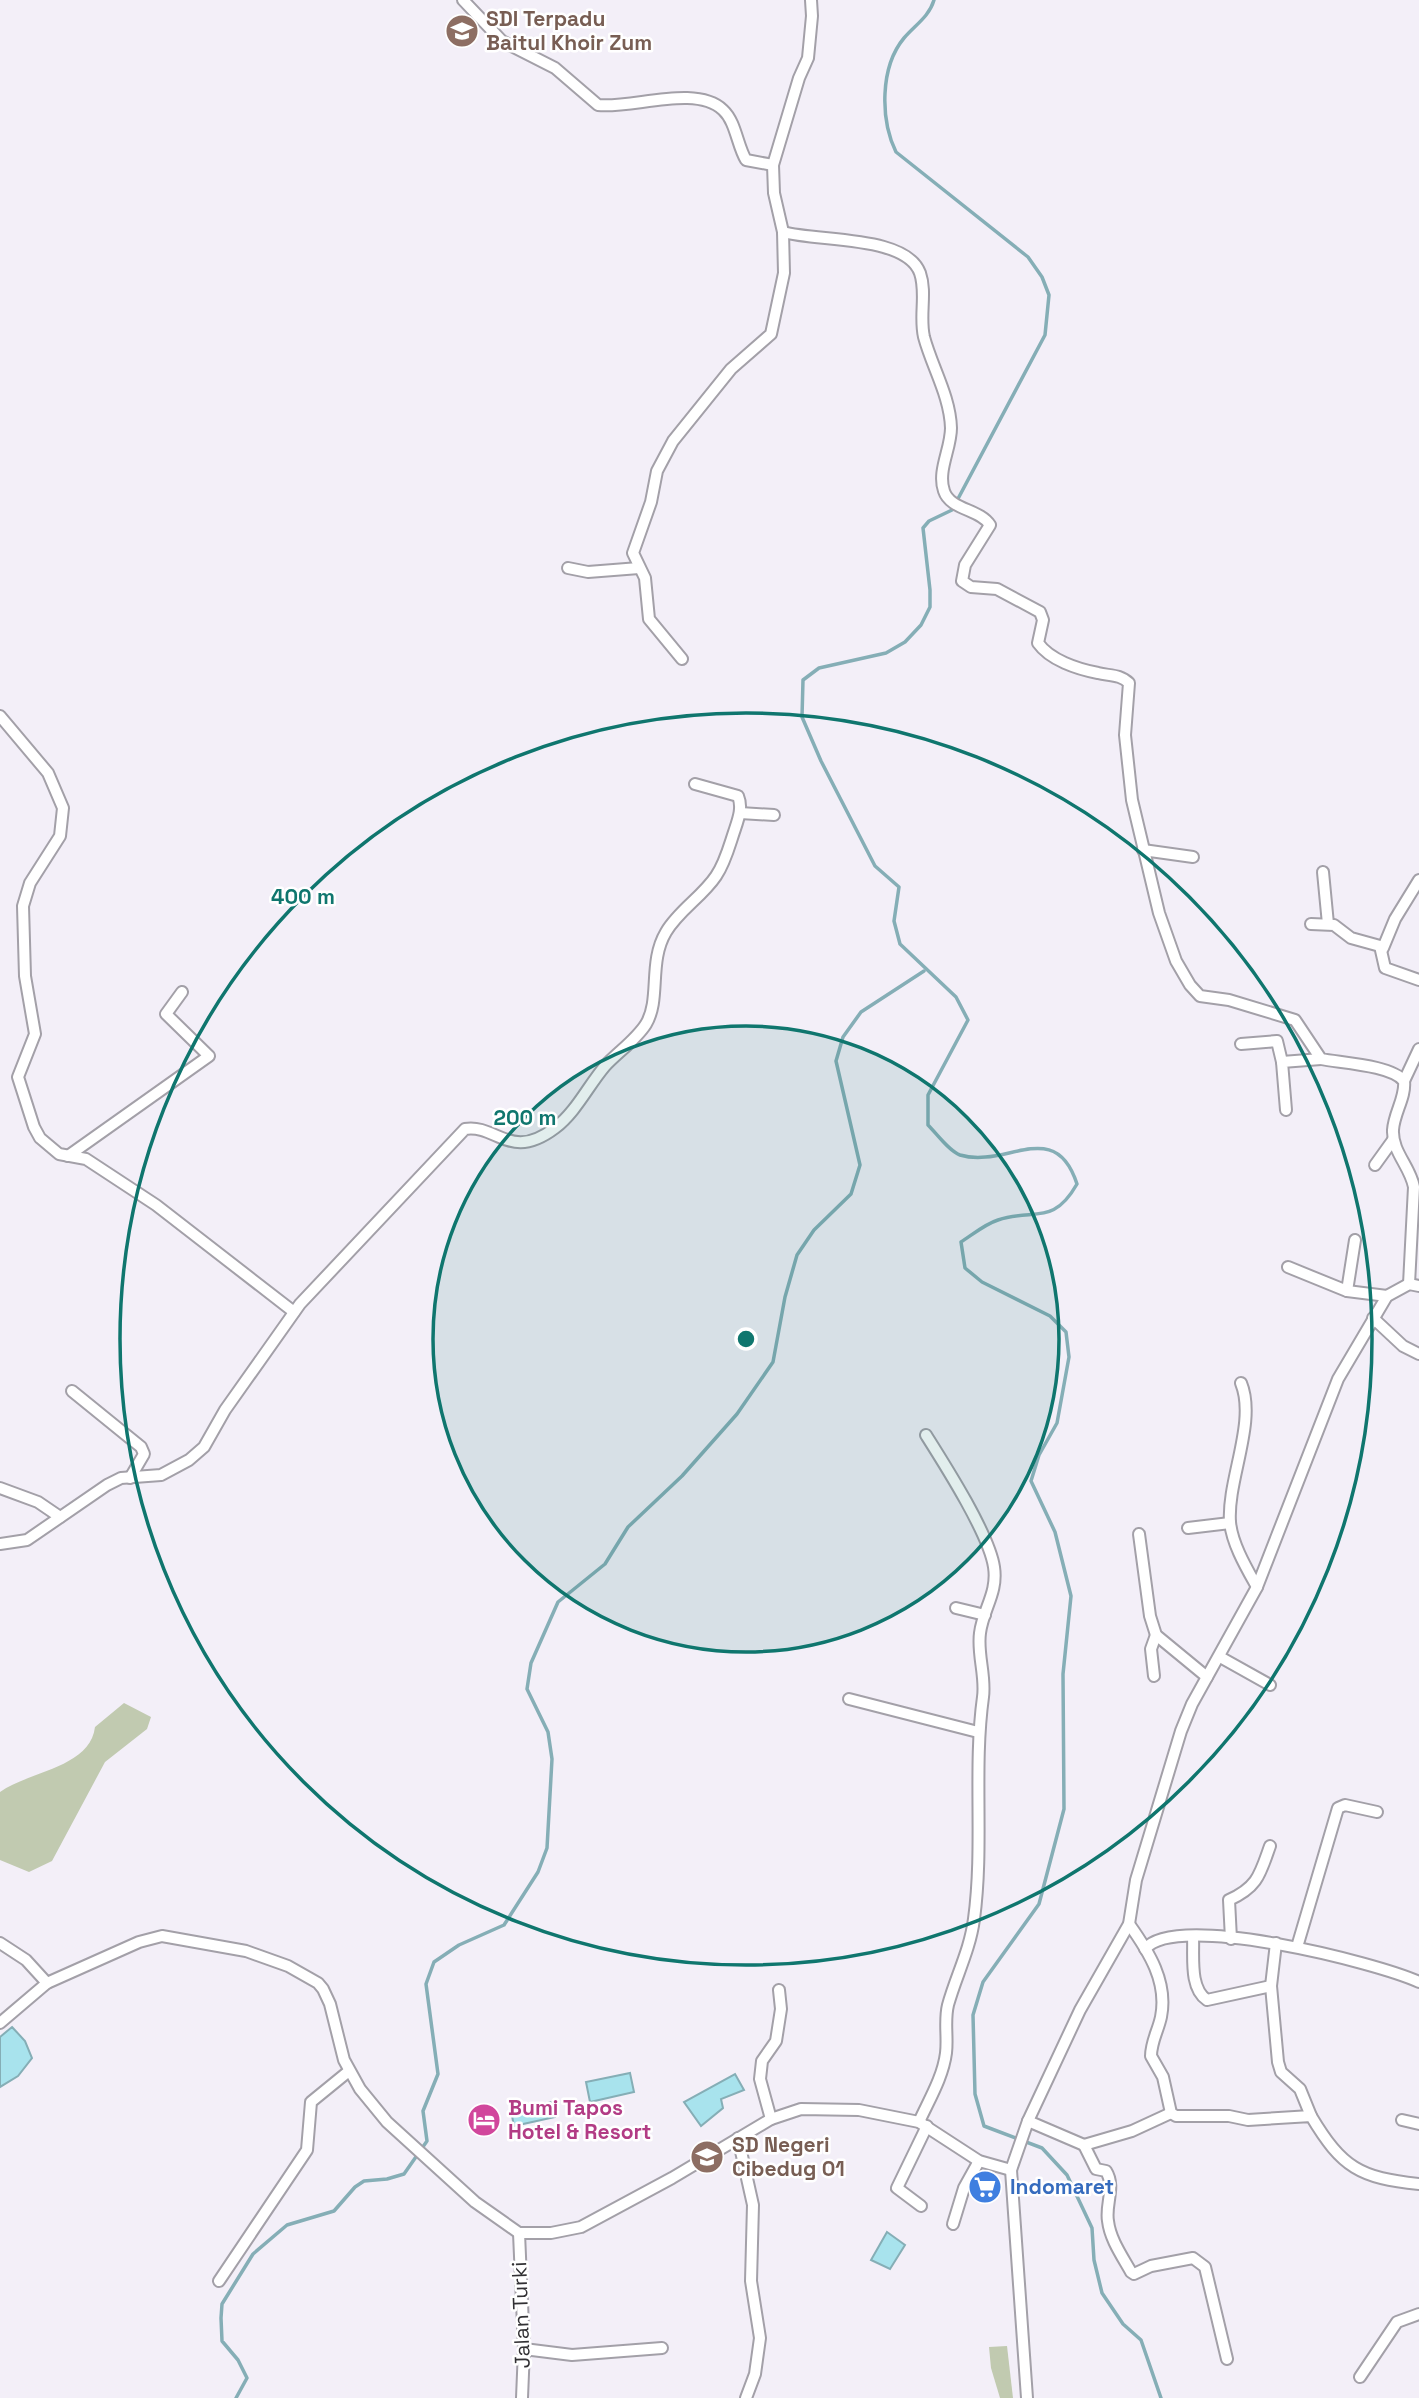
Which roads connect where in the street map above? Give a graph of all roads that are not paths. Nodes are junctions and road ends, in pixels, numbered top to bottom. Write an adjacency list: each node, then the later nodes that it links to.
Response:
1 (463, 0): 3 (street)
2 (811, 0): 3 (street)
3 (773, 165): 4 (street)
4 (783, 232): 6 (street); 12 (street)
5 (568, 568): 6 (street)
6 (639, 568): 7 (street)
7 (682, 659)
8 (0, 716): 28 (street)
9 (695, 783): 10 (street)
10 (740, 813): 11 (street); 35 (street)
11 (774, 815)
12 (1143, 850): 13 (street); 23 (street)
13 (1193, 857)
14 (1323, 872): 17 (street)
15 (1419, 880): 18 (street)
16 (1311, 924): 17 (street)
17 (1328, 924): 18 (street)
18 (1383, 948): 19 (street)
19 (1419, 980)
20 (182, 992): 28 (street)
21 (1241, 1044): 24 (street)
22 (1419, 1049): 25 (street)
23 (1321, 1059): 24 (street); 25 (street)
24 (1282, 1062): 26 (street)
25 (1404, 1081): 27 (street)
26 (1286, 1110)
27 (1393, 1140): 29 (street); 32 (street)
28 (68, 1157): 35 (street)
29 (1375, 1166)
30 (1355, 1240): 33 (street)
31 (1288, 1267): 33 (street)
32 (1414, 1285): 34 (street)
33 (1347, 1291): 34 (street)
34 (1387, 1296): 36 (street)
35 (294, 1312): 41 (street)
36 (1373, 1318): 37 (street); 48 (street)
37 (1419, 1354)
38 (1241, 1383): 44 (street)
39 (72, 1391): 41 (street)
40 (926, 1435): 50 (street)
41 (130, 1478): 43 (street)
42 (0, 1488): 43 (street)
43 (60, 1517): 47 (street)
44 (1230, 1523): 45 (street); 48 (street)
45 (1188, 1528)
46 (1139, 1534): 51 (street)
47 (0, 1544)
48 (1258, 1587): 52 (street)
49 (956, 1608): 50 (street)
50 (985, 1615): 57 (street)
51 (1156, 1635): 53 (street); 54 (street)
52 (1220, 1657): 54 (street); 55 (street)
53 (1154, 1676)
54 (1207, 1677): 60 (street)
55 (1270, 1685)
56 (849, 1699): 57 (street)
57 (978, 1732): 78 (street)
58 (1377, 1812): 65 (street)
59 (1270, 1846): 62 (street)
60 (1129, 1924): 66 (street); 77 (street)
61 (1193, 1936): 62 (street); 66 (street); 69 (street)
62 (1231, 1939): 64 (street)
63 (0, 1943): 68 (street)
64 (1276, 1943): 65 (street); 69 (street)
65 (1297, 1947): 67 (street)
66 (1145, 1949): 73 (street)
67 (1419, 1982)
68 (47, 1983): 71 (street); 72 (street)
69 (1271, 1986): 74 (street)
70 (779, 1990): 75 (street)
71 (0, 2023)
72 (348, 2071): 87 (street); 88 (street)
73 (1171, 2113): 74 (street); 81 (street)
74 (1311, 2116): 84 (street)
75 (771, 2119): 78 (street); 80 (street)
76 (1402, 2120): 79 (street)
77 (1028, 2121): 81 (street); 83 (street)
78 (923, 2124): 82 (street); 85 (street)
79 (1419, 2124)
80 (738, 2138): 87 (street); 95 (street)
81 (1084, 2145): 92 (street)
82 (979, 2161): 83 (street); 86 (street)
83 (1011, 2170): 96 (street)
84 (1419, 2184)
85 (921, 2206)
86 (953, 2224)
87 (519, 2233): 91 (street, Jalan Turki)
88 (219, 2281)
89 (1419, 2314): 93 (street)
90 (662, 2348): 91 (street)
91 (524, 2349): 94 (street, Jalan Turki)
92 (1227, 2359)
93 (1360, 2377)
94 (522, 2398)
95 (746, 2398)
96 (1027, 2398)

